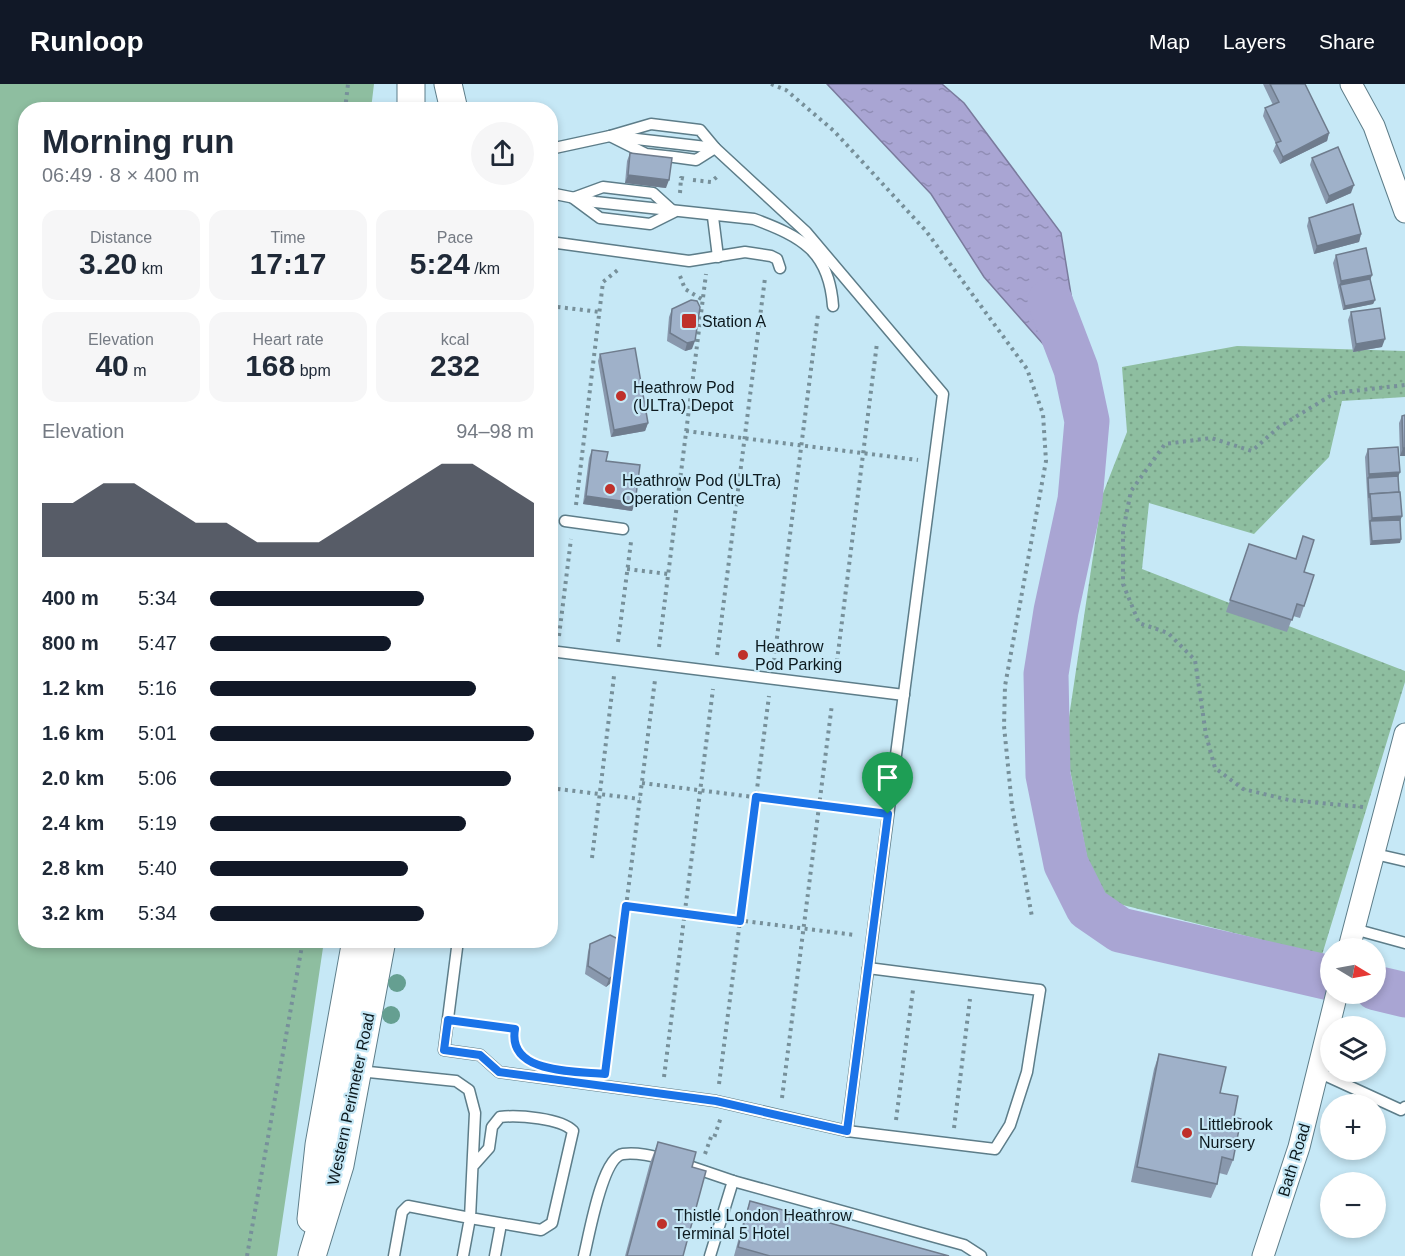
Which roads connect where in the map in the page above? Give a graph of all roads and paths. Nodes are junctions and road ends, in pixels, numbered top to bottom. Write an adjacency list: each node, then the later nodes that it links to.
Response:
1 (348, 84): 6 (path)
2 (411, 84): 7 (street)
3 (448, 84): 8 (street)
4 (771, 84): 69 (path)
5 (1351, 84): 15 (street)
6 (346, 102)
7 (411, 102)
8 (452, 102)
9 (610, 136): 10 (lane); 11 (lane); 11 (lane)
10 (558, 147)
11 (715, 148): 33 (lane)
12 (558, 195): 13 (lane)
13 (573, 198): 14 (lane); 14 (lane)
14 (674, 212): 16 (lane)
15 (1405, 212)
16 (713, 217): 18 (lane); 23 (lane)
17 (558, 243): 18 (lane)
18 (718, 257): 19 (lane)
19 (780, 268)
20 (706, 271): 29 (path)
21 (765, 274): 30 (path)
22 (603, 282): 26 (path)
23 (832, 306)
24 (558, 307): 26 (path)
25 (819, 310): 31 (path)
26 (600, 312): 35 (path)
27 (878, 333): 32 (path)
28 (1405, 385): 62 (path)
29 (686, 431): 30 (path); 40 (path)
30 (744, 439): 31 (path); 45 (path)
31 (802, 446): 32 (path); 46 (path)
32 (863, 454): 33 (path); 47 (path)
33 (934, 463): 52 (lane)
34 (567, 506): 35 (path)
35 (575, 507): 36 (path); 37 (path)
36 (587, 509)
37 (569, 522): 38 (lane); 41 (path)
38 (627, 533): 39 (path)
39 (627, 569): 40 (path); 42 (path)
40 (668, 574): 43 (path)
41 (559, 638)
42 (618, 643)
43 (658, 651)
44 (558, 652): 52 (lane)
45 (717, 658)
46 (774, 665)
47 (836, 672)
48 (614, 675): 58 (path)
49 (655, 676): 55 (path)
50 (713, 687): 57 (path)
51 (769, 695): 59 (path)
52 (904, 695): 63 (lane)
53 (832, 703): 61 (path)
54 (1405, 734): 62 (street)
55 (642, 783): 57 (path); 60 (path)
56 (558, 789): 58 (path)
57 (700, 790): 59 (path); 68 (path)
58 (600, 794): 60 (path); 65 (path)
59 (756, 797): 61 (path); 70 (path)
60 (640, 799): 67 (path)
61 (819, 805): 63 (path); 71 (path)
62 (1387, 809): 64 (street)
63 (888, 814): 72 (lane)
64 (1375, 854): 66 (lane); 73 (street)
65 (592, 858)
66 (1405, 861)
67 (626, 906): 68 (path); 88 (path)
68 (684, 914): 70 (path); 89 (path)
69 (1032, 917)
70 (740, 921): 71 (path); 90 (path)
71 (803, 929): 72 (path); 91 (path)
72 (872, 938): 80 (lane)
73 (1353, 938)
74 (1386, 942): 75 (lane)
75 (1405, 943)
76 (302, 948): 100 (path)
77 (355, 948): 101 (street, Western Perimeter Road)
78 (381, 948): 86 (street, Western Perimeter Road)
79 (457, 948): 84 (lane)
80 (868, 968): 81 (lane); 94 (lane)
81 (912, 973): 82 (lane); 93 (path)
82 (970, 981): 94 (lane); 95 (path)
83 (1334, 1004): 87 (street, Bath Road)
84 (448, 1020): 85 (path); 94 (lane)
85 (528, 1062)
86 (358, 1071): 96 (lane); 101 (street, Western Perimeter Road)
87 (1318, 1072): 92 (lane); 108 (street, Bath Road)
88 (597, 1073)
89 (663, 1081)
90 (718, 1090)
91 (782, 1097)
92 (1405, 1107)
93 (895, 1125)
94 (847, 1131)
95 (953, 1132)
96 (473, 1166): 98 (lane); 99 (lane)
97 (733, 1181): 105 (lane); 106 (lane); 107 (lane)
98 (470, 1218): 99 (lane); 102 (lane); 103 (lane)
99 (501, 1224): 104 (lane)
100 (247, 1256)
101 (310, 1256)
102 (394, 1256)
103 (463, 1256)
104 (495, 1256)
105 (584, 1256)
106 (710, 1256)
107 (981, 1256)
108 (1263, 1256)

